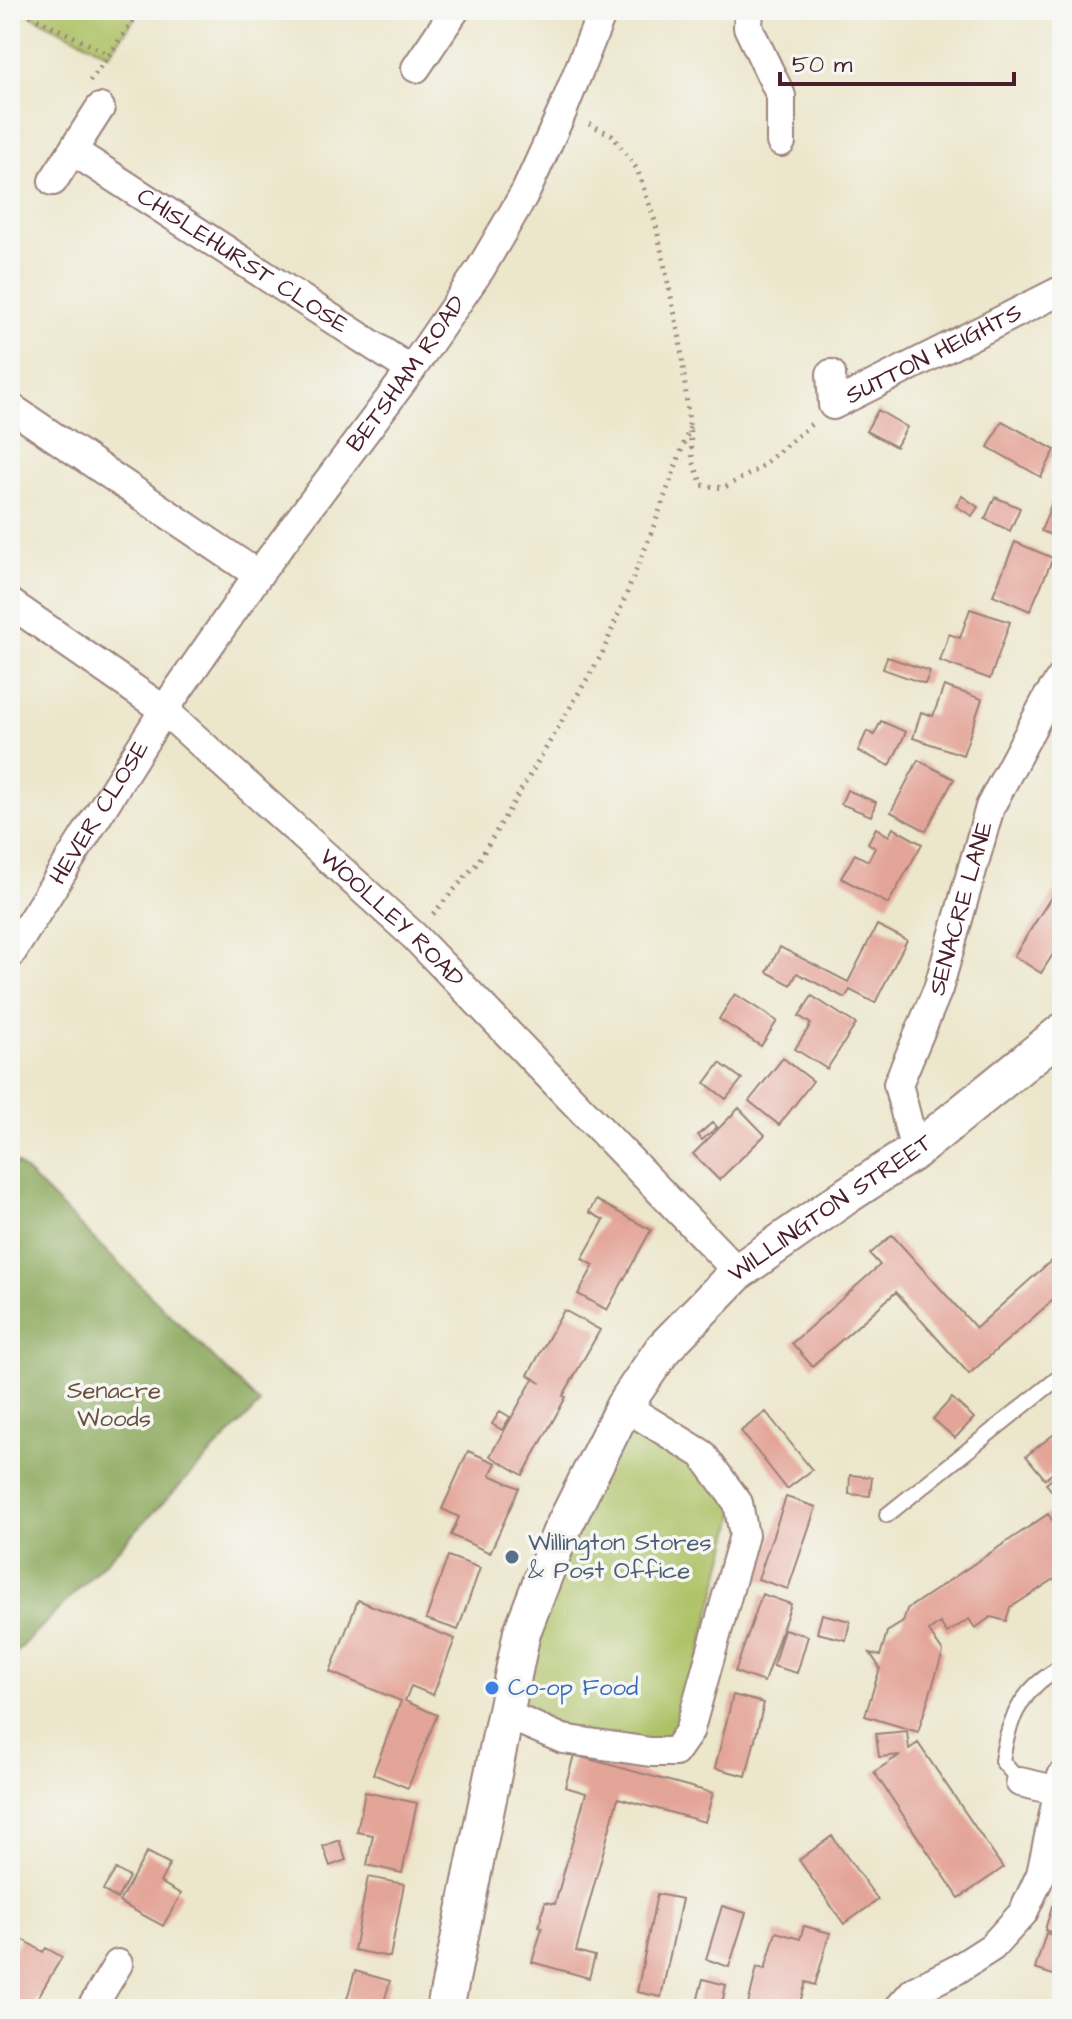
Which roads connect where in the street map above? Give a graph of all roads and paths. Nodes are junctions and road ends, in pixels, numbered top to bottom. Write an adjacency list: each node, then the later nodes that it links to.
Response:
1 (24, 10): 5 (path)
2 (455, 10): 6 (street)
3 (749, 10): 9 (street)
4 (600, 11): 8 (street, BETSHAM ROAD)
5 (109, 54)
6 (416, 68)
7 (100, 108): 10 (street)
8 (562, 112): 13 (street, BETSHAM ROAD); 17 (path)
9 (781, 142)
10 (73, 151): 11 (street); 13 (street, CHISLEHURST CLOSE)
11 (53, 181)
12 (1062, 290): 15 (street, SUTTON HEIGHTS)
13 (411, 370): 18 (street, BETSHAM ROAD)
14 (831, 374): 15 (street, SUTTON HEIGHTS)
15 (833, 405): 17 (path)
16 (10, 407): 18 (street)
17 (690, 427): 22 (path)
18 (258, 575): 21 (street, BETSHAM ROAD)
19 (10, 603): 21 (street, WOOLLEY ROAD)
20 (1062, 677): 25 (street, SENACRE LANE)
21 (164, 710): 22 (street, WOOLLEY ROAD); 23 (street, HEVER CLOSE)
22 (414, 936): 26 (street, WOOLLEY ROAD)
23 (10, 955)
24 (1062, 1032): 25 (street, WILLINGTON STREET)
25 (915, 1151): 26 (street, WILLINGTON STREET)
26 (738, 1272): 28 (street, WILLINGTON STREET)
27 (1062, 1375): 29 (lane)
28 (624, 1406): 31 (street, WILLINGTON STREET); 31 (street)
29 (887, 1515)
30 (1062, 1666): 32 (lane)
31 (505, 1714): 36 (street, WILLINGTON STREET)
32 (1020, 1782): 33 (street)
33 (1060, 1784): 37 (street)
34 (118, 1964): 35 (street)
35 (91, 2009)
36 (445, 2009)
37 (898, 2009)

